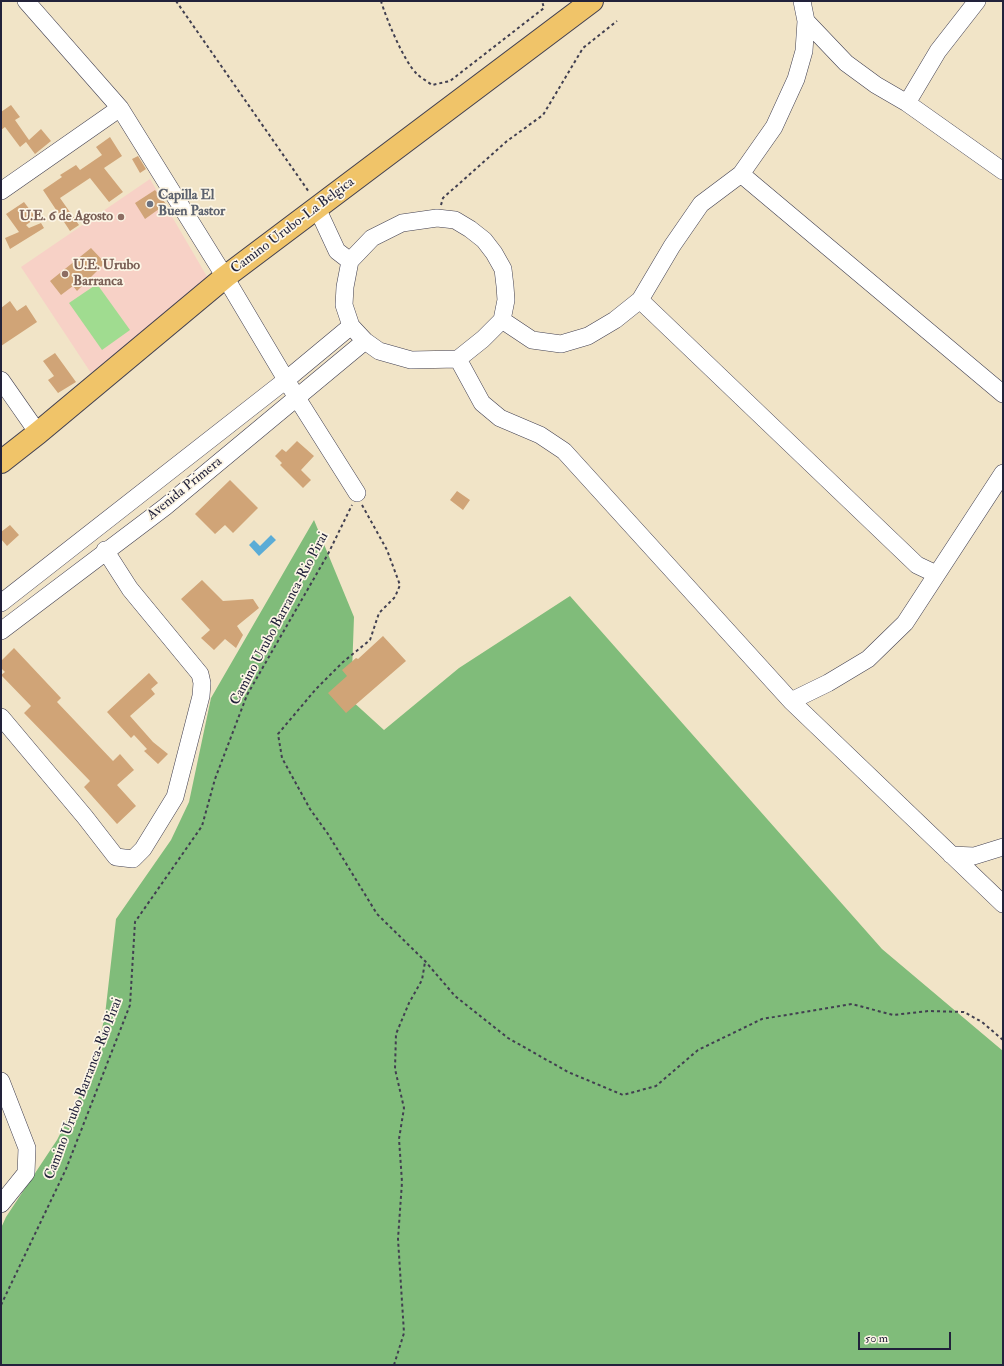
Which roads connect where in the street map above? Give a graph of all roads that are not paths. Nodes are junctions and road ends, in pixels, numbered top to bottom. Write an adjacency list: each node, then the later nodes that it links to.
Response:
1 (26, 1): 7 (street)
2 (592, 1): 11 (main road, Camino Urubo-La Belgica)
3 (802, 1): 5 (street)
4 (977, 1): 6 (street)
5 (806, 21): 6 (street); 9 (street)
6 (907, 102): 8 (street)
7 (120, 108): 10 (street); 13 (street)
8 (1003, 171)
9 (741, 174): 14 (street); 21 (street)
10 (1, 191)
11 (313, 200): 12 (street); 13 (main road, Camino Urubo-La Belgica)
12 (350, 261): 15 (street); 16 (street)
13 (225, 277): 20 (street); 23 (main road, Camino Urubo-La Belgica)
14 (640, 300): 15 (street); 28 (street)
15 (502, 320): 18 (street)
16 (351, 326): 17 (street); 20 (street, Avenida Primera)
17 (365, 341): 18 (street); 22 (street, Avenida Primera)
18 (458, 358): 31 (street)
19 (1, 380): 23 (street)
20 (286, 380): 22 (street); 29 (street, Avenida Primera)
21 (1003, 394)
22 (297, 398): 26 (street); 27 (street, Avenida Primera)
23 (38, 433): 24 (main road, Camino Urubo-La Belgica)
24 (1, 462)
25 (1003, 473): 28 (street)
26 (357, 493)
27 (105, 550): 30 (street, Avenida Primera); 32 (street)
28 (936, 574): 31 (street)
29 (1, 603)
30 (1, 631)
31 (791, 701): 34 (street)
32 (1, 717)
33 (1003, 848): 34 (street)
34 (951, 855): 35 (street)
35 (1003, 904)
36 (1, 1081): 37 (street)
37 (1, 1204)

